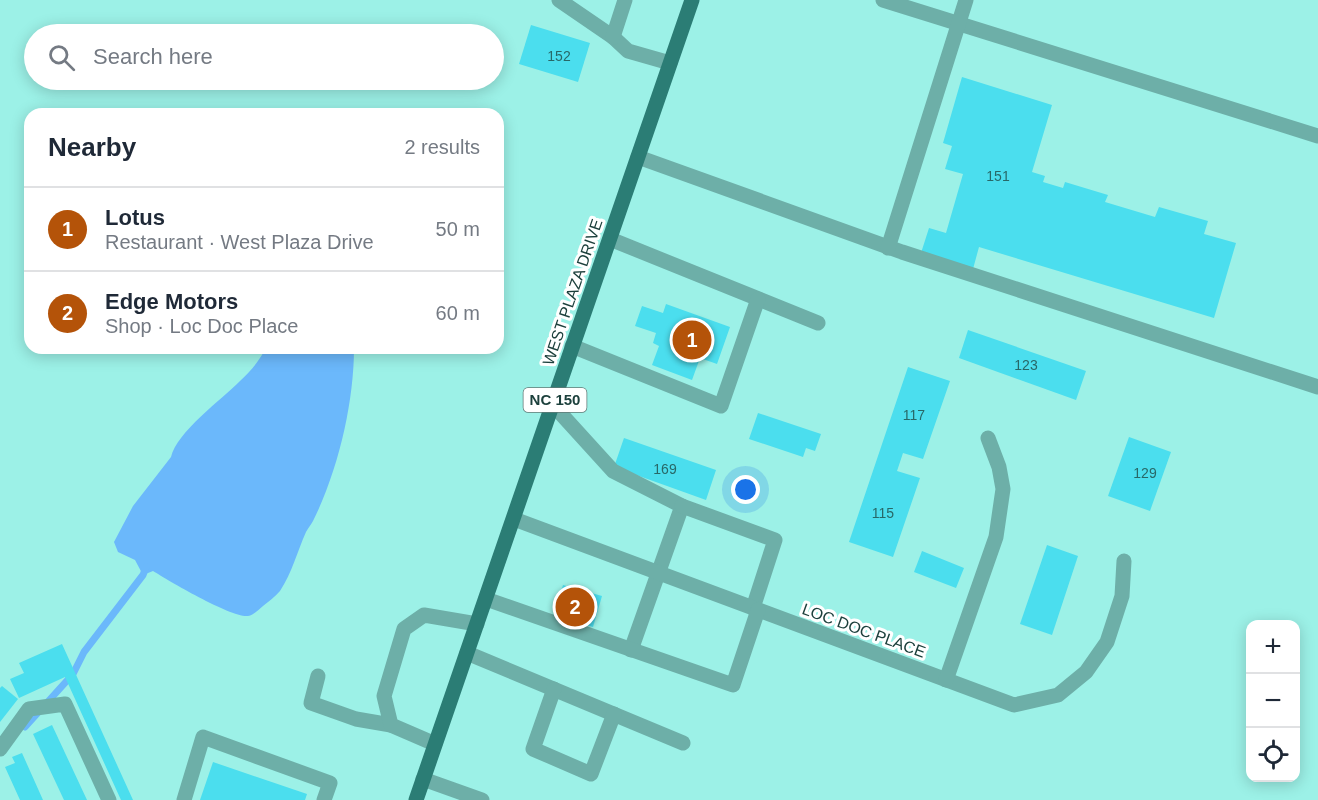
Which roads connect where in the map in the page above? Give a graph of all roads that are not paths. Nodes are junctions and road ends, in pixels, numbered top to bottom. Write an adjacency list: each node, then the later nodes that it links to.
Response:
1 (559, 0): 7 (street)
2 (625, 0): 7 (street)
3 (692, 0): 8 (main road, WEST PLAZA DRIVE / NC 150)
4 (883, 0): 6 (street)
5 (966, 0): 6 (street)
6 (958, 24): 9 (street); 12 (street)
7 (613, 37): 8 (street)
8 (670, 63): 10 (main road, WEST PLAZA DRIVE / NC 150)
9 (1318, 136)
10 (638, 157): 11 (main road, WEST PLAZA DRIVE / NC 150); 12 (street)
11 (610, 239): 13 (street); 15 (main road, WEST PLAZA DRIVE / NC 150)
12 (888, 248): 16 (street)
13 (758, 299): 14 (street); 15 (street)
14 (818, 323)
15 (572, 346): 17 (main road, WEST PLAZA DRIVE / NC 150)
16 (1318, 387)
17 (553, 405): 19 (street); 20 (main road, WEST PLAZA DRIVE / NC 150)
18 (988, 438): 29 (street)
19 (682, 506): 22 (street); 24 (street)
20 (514, 519): 22 (street, LOC DOC PLACE); 23 (main road, WEST PLAZA DRIVE / NC 150)
21 (1124, 561): 29 (street, LOC DOC PLACE)
22 (659, 573): 24 (street, LOC DOC PLACE); 26 (street)
23 (486, 599): 25 (main road, WEST PLAZA DRIVE / NC 150); 26 (street)
24 (756, 609): 26 (street); 29 (street, LOC DOC PLACE)
25 (477, 624): 27 (main road, WEST PLAZA DRIVE / NC 150); 32 (street)
26 (631, 650)
27 (467, 653): 30 (street); 34 (main road, WEST PLAZA DRIVE / NC 150)
28 (318, 676): 32 (street)
29 (946, 680)
30 (554, 689): 31 (street); 31 (street)
31 (614, 714): 33 (street)
32 (391, 725): 34 (street)
33 (684, 743)
34 (435, 744): 36 (main road, WEST PLAZA DRIVE / NC 150)
35 (0, 749): 37 (street)
36 (423, 779): 40 (main road, WEST PLAZA DRIVE / NC 150); 41 (street)
37 (109, 800)
38 (184, 800): 39 (street)
39 (324, 800)
40 (416, 800)
41 (482, 800)

